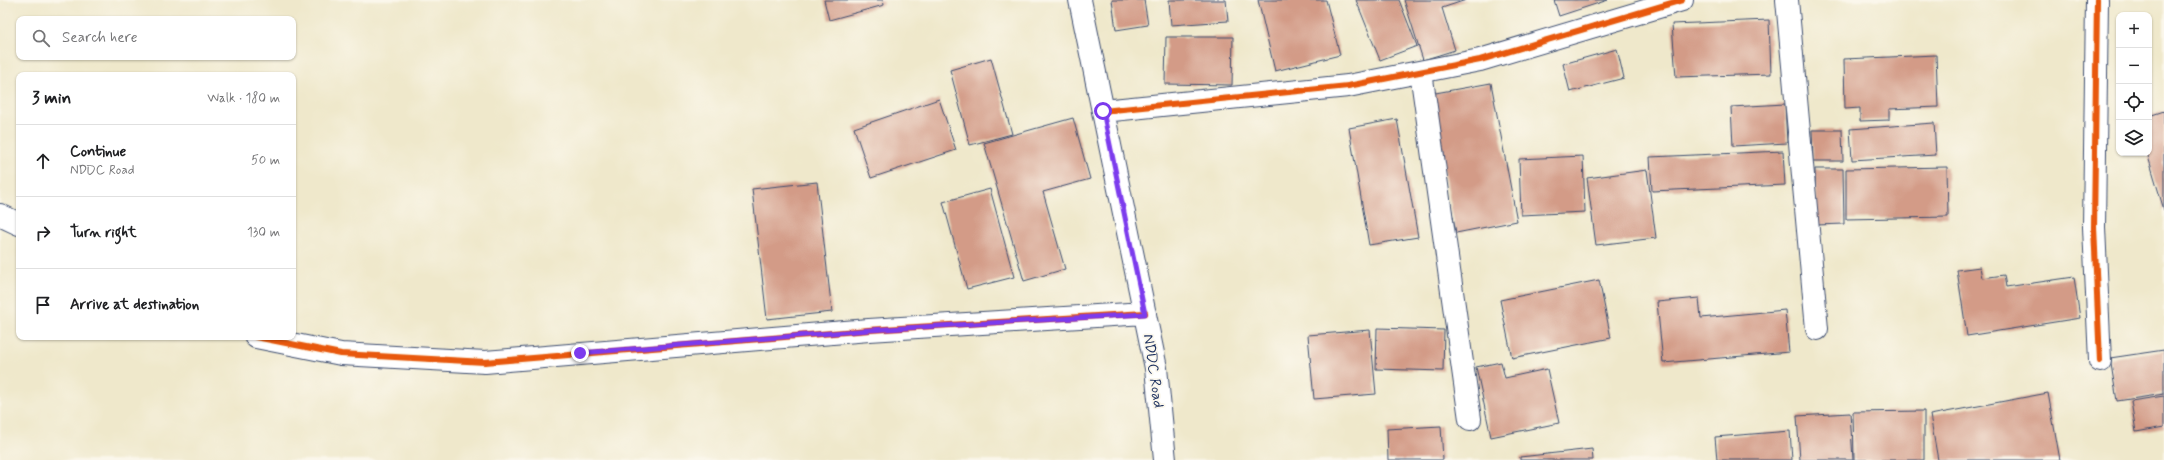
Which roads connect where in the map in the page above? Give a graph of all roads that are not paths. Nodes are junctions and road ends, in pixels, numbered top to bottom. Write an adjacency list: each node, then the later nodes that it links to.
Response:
1 (1080, 0): 6 (street, NDDC Road)
2 (1682, 0): 5 (street)
3 (1788, 0): 10 (street)
4 (2097, 0): 12 (street)
5 (1421, 72): 6 (street); 13 (street)
6 (1103, 111): 9 (street, NDDC Road)
7 (0, 215): 8 (street)
8 (16, 223)
9 (1145, 314): 11 (street); 14 (street, NDDC Road)
10 (1817, 330)
11 (271, 340)
12 (2100, 361)
13 (1470, 419)
14 (1165, 460)

